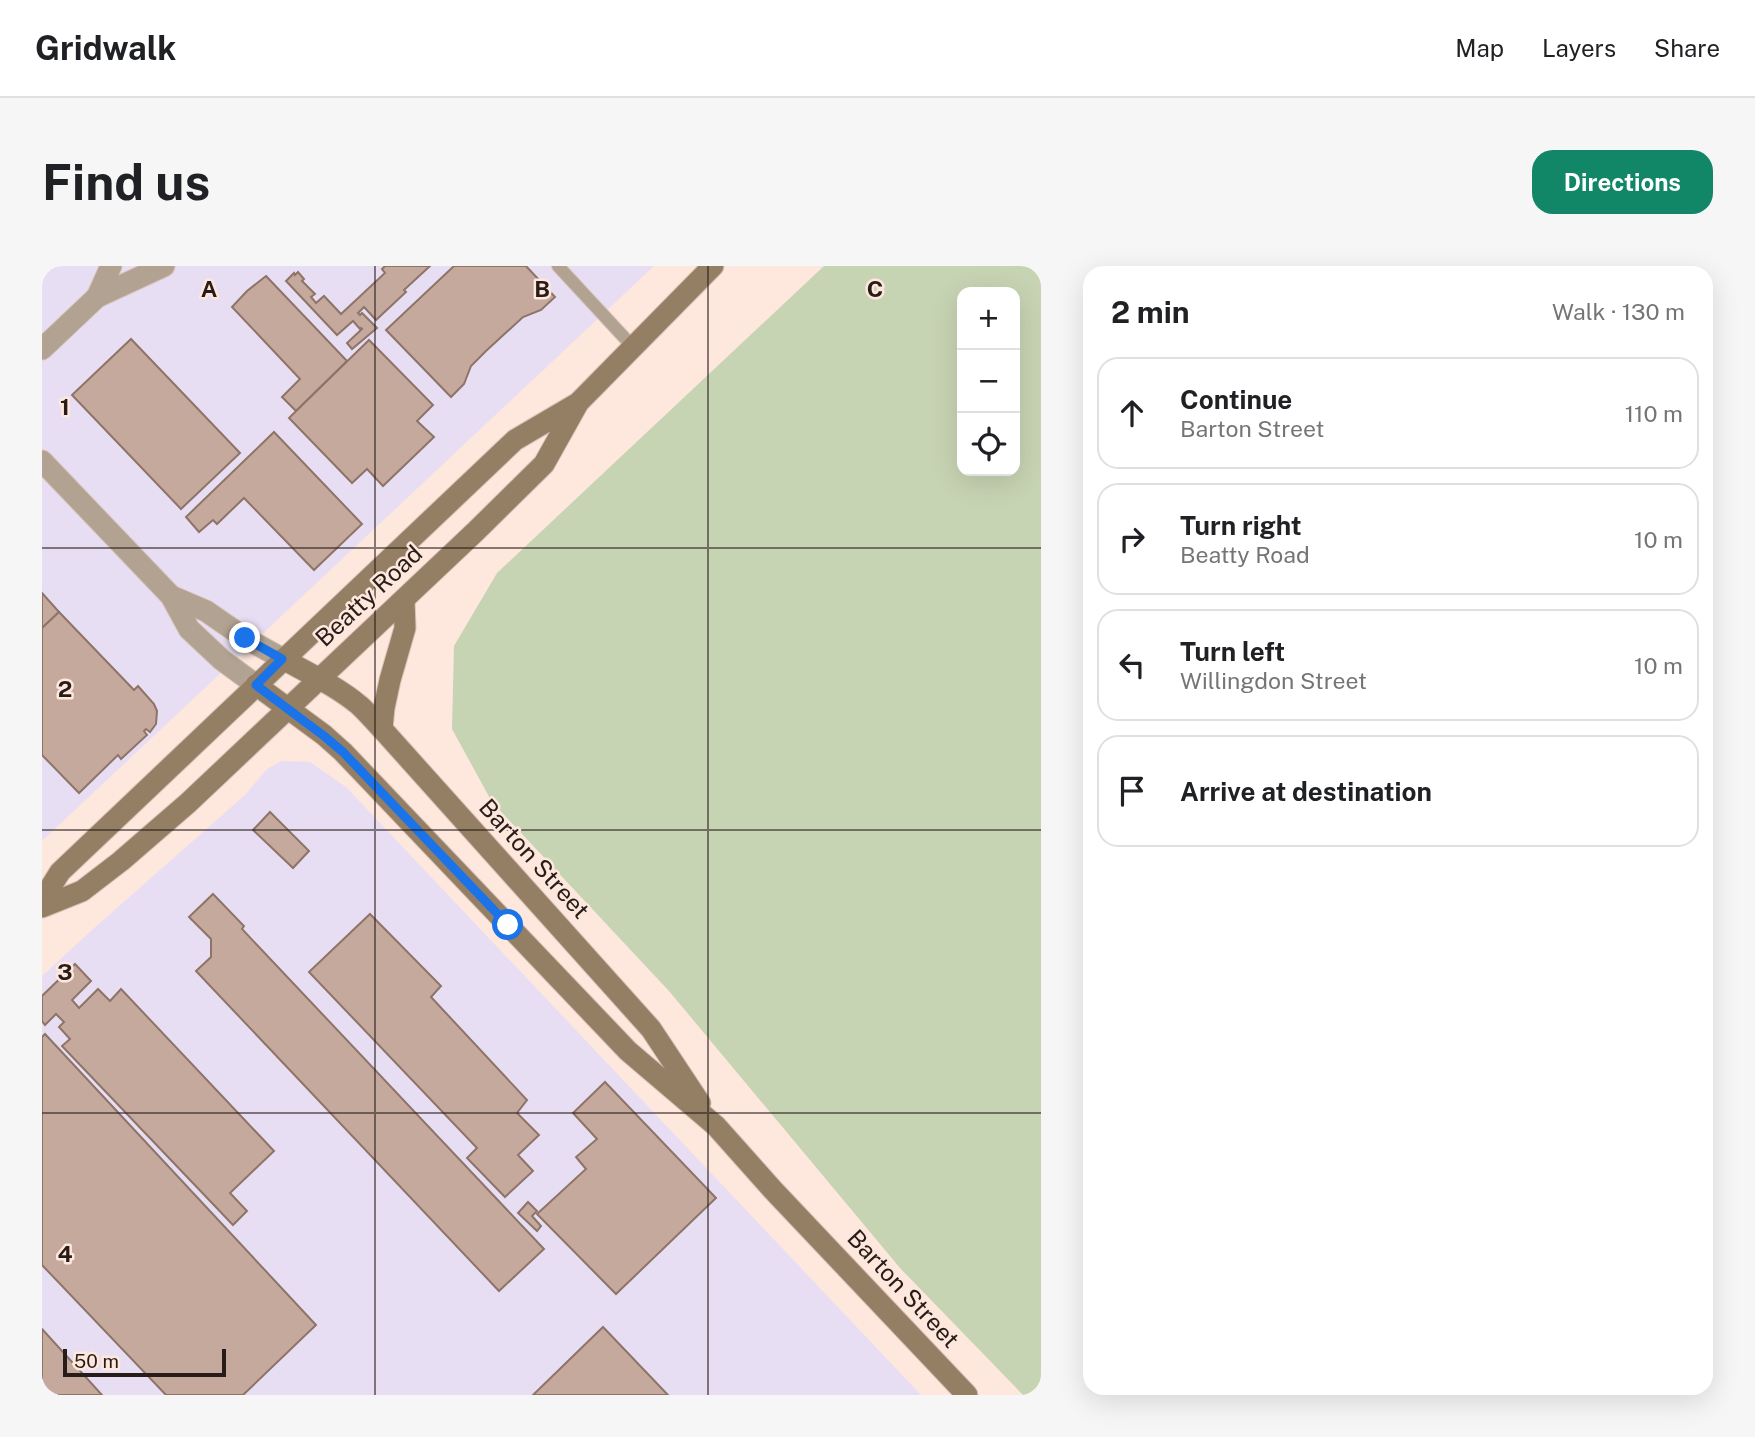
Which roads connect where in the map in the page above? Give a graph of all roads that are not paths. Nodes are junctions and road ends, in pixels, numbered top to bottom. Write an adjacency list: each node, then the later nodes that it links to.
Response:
1 (111, 266): 5 (street)
2 (164, 266): 5 (street)
3 (558, 266): 6 (lane)
4 (713, 266): 6 (main road, Beatty Road)
5 (97, 297): 7 (street)
6 (633, 347): 8 (main road, Beatty Road)
7 (42, 349)
8 (578, 403): 11 (main road, Beatty Road); 12 (main road, Beatty Road)
9 (42, 461): 10 (street)
10 (171, 596): 12 (street); 14 (street)
11 (404, 600): 13 (main road, Beatty Road); 16 (main road)
12 (282, 659): 13 (main road, Barton Street); 14 (main road, Beatty Road)
13 (319, 679): 15 (main road, Beatty Road); 16 (main road, Barton Street)
14 (256, 685): 15 (main road, Barton Street); 17 (main road, Beatty Road)
15 (287, 709): 17 (main road, Beatty Road); 20 (main road, Barton Street)
16 (382, 729): 20 (main road, Barton Street)
17 (71, 881): 18 (main road, Beatty Road); 19 (main road, Beatty Road)
18 (42, 901)
19 (42, 907)
20 (716, 1126): 21 (main road, Barton Street)
21 (968, 1395)

